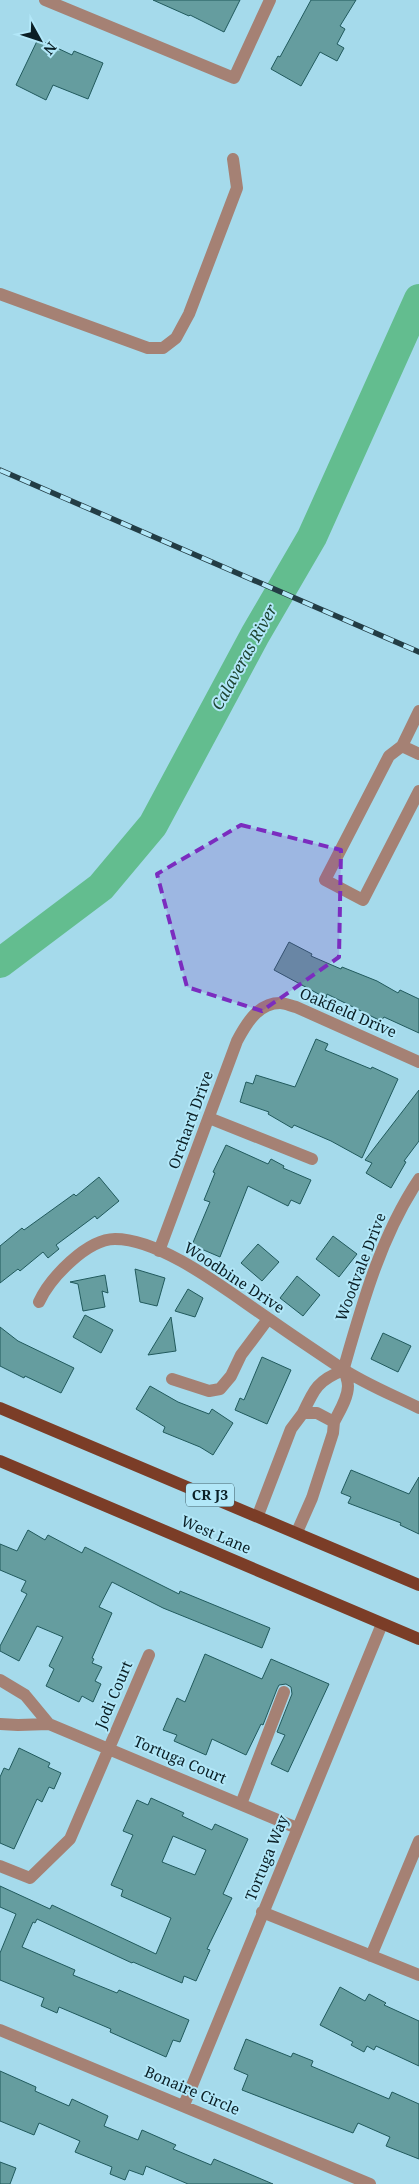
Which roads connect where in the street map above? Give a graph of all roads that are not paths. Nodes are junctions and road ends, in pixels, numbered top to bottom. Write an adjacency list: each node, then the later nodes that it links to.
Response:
1 (46, 0): 2 (street)
2 (270, 0)
3 (233, 159): 4 (street)
4 (0, 294)
5 (419, 711): 6 (street)
6 (402, 746): 7 (street); 8 (street)
7 (419, 754)
8 (419, 792)
9 (264, 1007): 10 (street, Oakfield Drive); 11 (street, Orchard Drive)
10 (419, 1062)
11 (209, 1118): 12 (street); 14 (street, Orchard Drive)
12 (312, 1159)
13 (419, 1179): 17 (street, Woodvale Drive)
14 (159, 1251): 15 (street, Woodbine Drive); 16 (street, Woodbine Drive)
15 (39, 1302)
16 (268, 1319): 17 (street, Woodbine Drive); 18 (street)
17 (344, 1370): 20 (street, Woodbine Drive); 21 (street); 22 (street, Woodvale Drive)
18 (172, 1379)
19 (0, 1408): 24 (main road, CR J3)
20 (419, 1408)
21 (303, 1413): 22 (street); 24 (street)
22 (334, 1422): 25 (street, Woodvale Drive)
23 (0, 1461): 27 (main road, West Lane)
24 (258, 1515): 25 (main road, CR J3)
25 (297, 1532): 26 (main road, CR J3)
26 (419, 1585)
27 (382, 1624): 28 (main road, West Lane); 36 (street, Tortuga Way)
28 (419, 1639)
29 (149, 1655): 34 (street, Jodi Court)
30 (0, 1680): 33 (street, Tortuga Court)
31 (284, 1692): 35 (street)
32 (0, 1724): 33 (street, Tortuga Court)
33 (49, 1724): 34 (street, Tortuga Court)
34 (109, 1748): 35 (street, Tortuga Court); 38 (street, Jodi Court)
35 (241, 1804): 36 (street, Tortuga Court)
36 (297, 1828): 39 (street, Tortuga Way)
37 (419, 1841): 40 (street)
38 (0, 1866)
39 (262, 1912): 40 (street); 43 (street, Tortuga Way)
40 (371, 1956): 41 (street)
41 (419, 1975)
42 (0, 2030): 43 (street, Bonaire Circle)
43 (184, 2105): 44 (street, Bonaire Circle)
44 (370, 2184)

